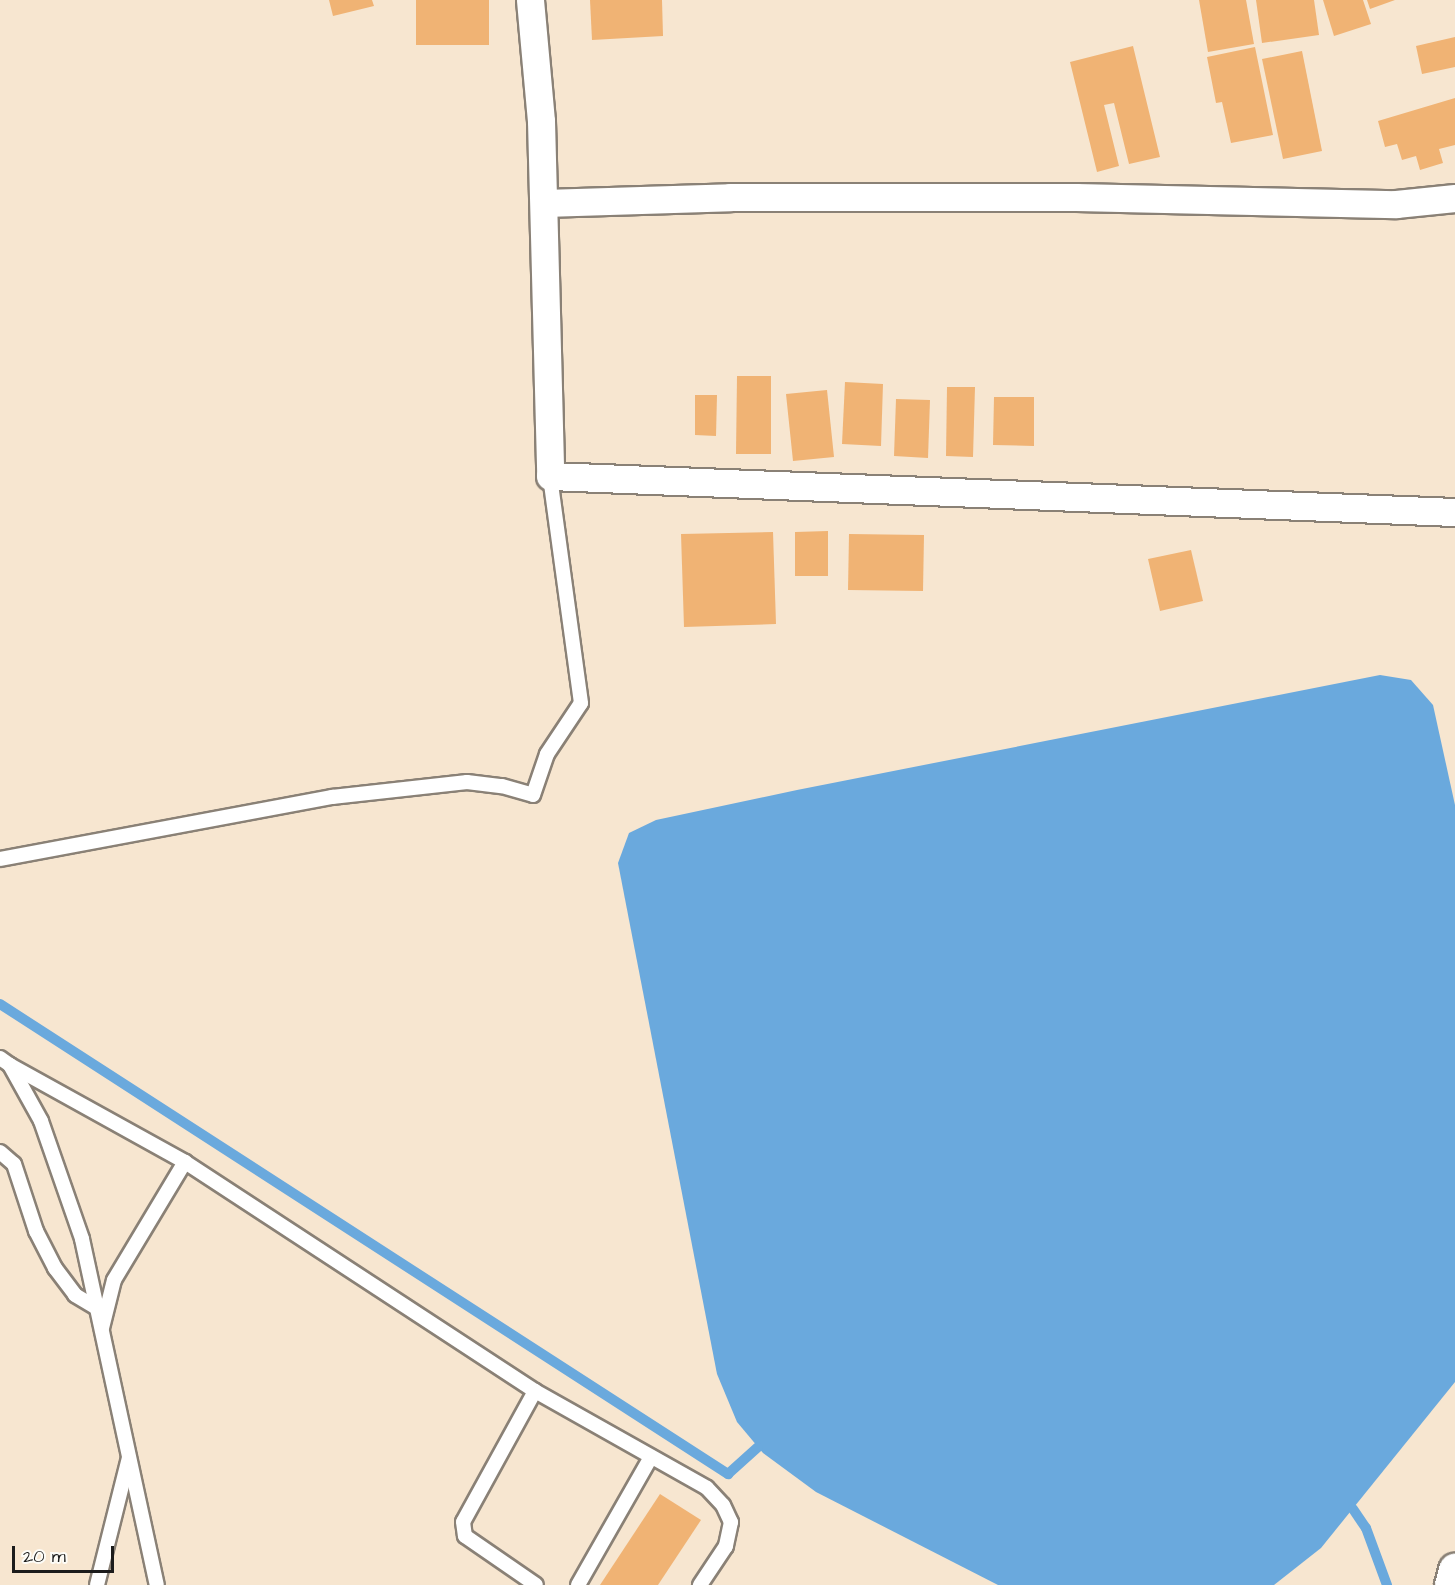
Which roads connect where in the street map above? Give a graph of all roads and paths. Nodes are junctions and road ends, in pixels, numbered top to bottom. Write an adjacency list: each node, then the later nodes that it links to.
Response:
1 (530, 0): 3 (street)
2 (1455, 198): 3 (street)
3 (544, 203): 4 (street)
4 (550, 476): 5 (street); 6 (lane)
5 (1455, 512)
6 (0, 859)
7 (5, 1062): 9 (lane); 10 (lane)
8 (0, 1152): 10 (lane)
9 (185, 1162): 11 (lane); 12 (lane)
10 (95, 1307): 11 (lane)
11 (101, 1332): 13 (lane)
12 (535, 1391): 14 (lane); 18 (lane)
13 (131, 1454): 16 (lane); 17 (lane)
14 (650, 1459): 19 (lane); 20 (lane)
15 (1455, 1570): 21 (street)
16 (97, 1585)
17 (157, 1585)
18 (536, 1585)
19 (579, 1585)
20 (700, 1585)
21 (1451, 1585)

